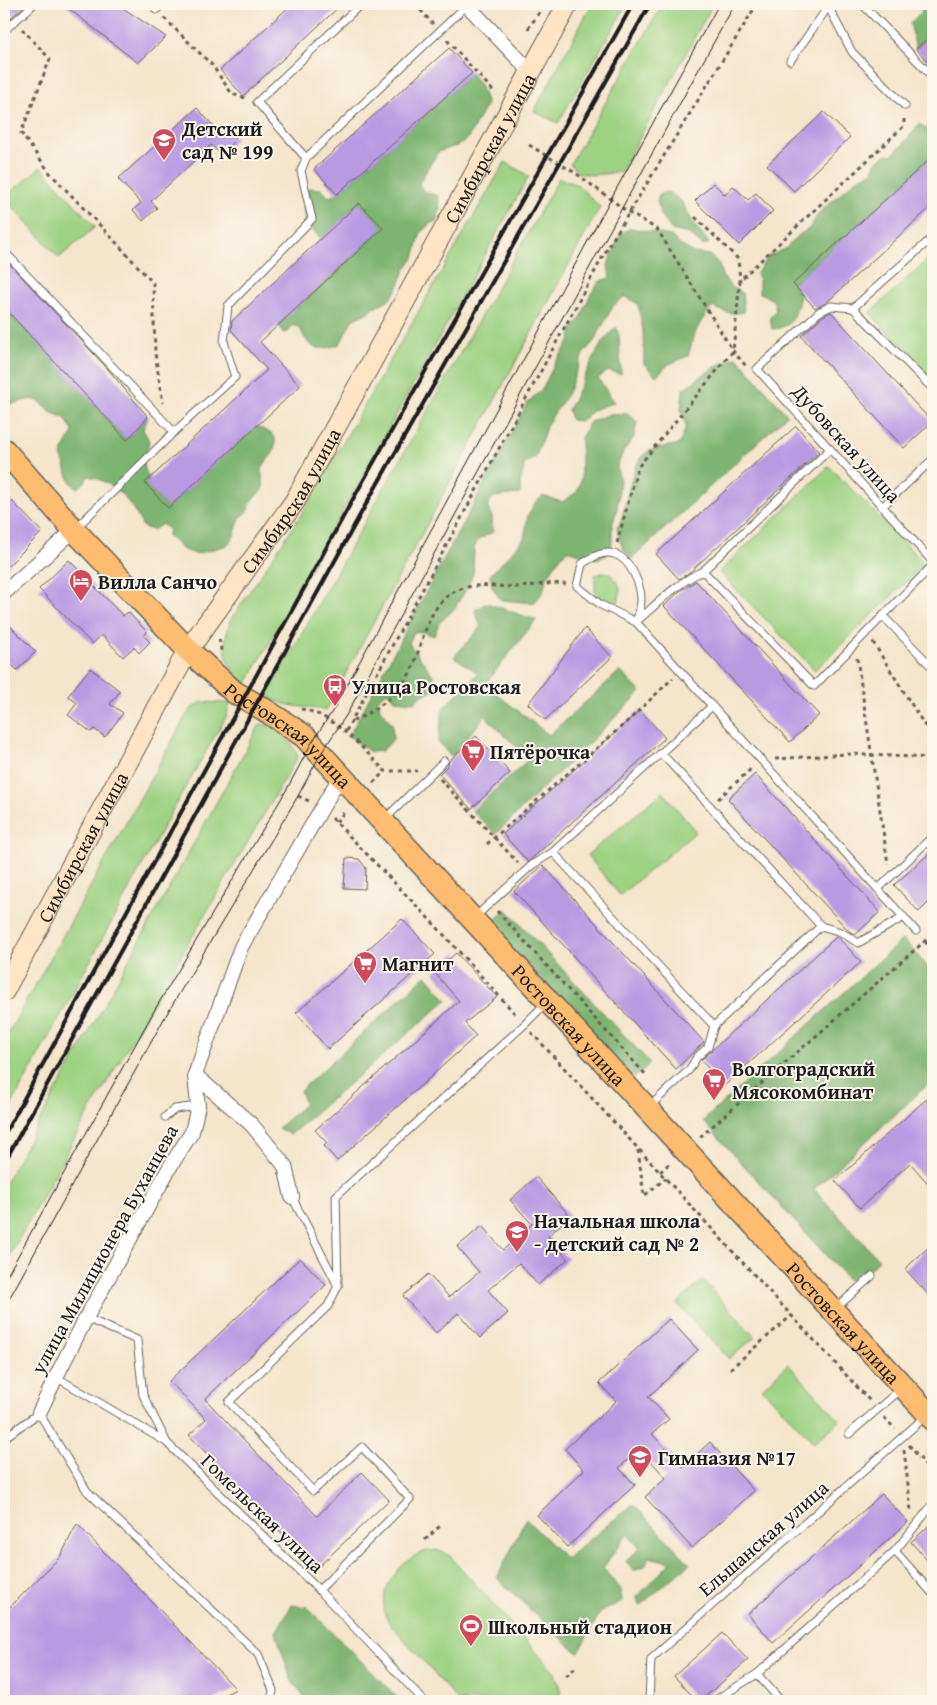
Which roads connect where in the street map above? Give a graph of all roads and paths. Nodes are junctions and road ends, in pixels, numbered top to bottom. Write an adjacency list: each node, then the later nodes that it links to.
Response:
1 (34, 4): 12 (lane)
2 (163, 4): 11 (lane)
3 (361, 4): 20 (lane)
4 (415, 4): 15 (path)
5 (467, 4): 15 (lane); 17 (street)
6 (545, 4): 13 (path)
7 (568, 4): 17 (main road, Симбирская улица)
8 (757, 4): 24 (path)
9 (862, 4): 18 (lane)
10 (827, 6): 16 (lane); 21 (lane)
11 (156, 10): 20 (path)
12 (14, 22): 14 (lane); 32 (path)
13 (528, 29)
14 (4, 31)
15 (440, 31): 19 (path); 23 (lane)
16 (790, 61)
17 (530, 71): 44 (main road, Симбирская улица)
18 (933, 77)
19 (495, 93)
20 (257, 102): 23 (lane)
21 (905, 106): 28 (path)
22 (529, 145): 24 (path)
23 (306, 158): 33 (lane)
24 (628, 213): 30 (path); 55 (path)
25 (695, 217): 28 (path)
26 (933, 237): 29 (lane)
27 (4, 251): 32 (lane)
28 (740, 280): 30 (path)
29 (853, 308): 31 (lane); 35 (lane, Дубовская улица)
30 (733, 351): 39 (path)
31 (933, 389)
32 (166, 424): 33 (lane)
33 (174, 432): 38 (lane)
34 (4, 450): 38 (main road, Ростовская улица)
35 (830, 450): 37 (lane, Дубовская улица); 41 (lane)
36 (933, 459): 37 (lane)
37 (882, 507): 40 (lane, Дубовская улица)
38 (74, 530): 43 (street); 49 (main road, Ростовская улица)
39 (614, 554): 46 (lane); 46 (lane)
40 (933, 564): 45 (lane)
41 (703, 572): 46 (lane); 48 (lane)
42 (569, 584): 55 (path)
43 (4, 593)
44 (213, 614): 49 (main road, Симбирская улица); 50 (path)
45 (883, 616): 47 (lane); 51 (lane)
46 (636, 622): 52 (lane)
47 (867, 632): 48 (lane); 56 (path)
48 (855, 644): 58 (path)
49 (188, 650): 62 (main road, Ростовская улица); 80 (main road, Симбирская улица)
50 (223, 655)
51 (933, 668)
52 (680, 671): 53 (lane); 68 (path)
53 (712, 706): 57 (lane); 60 (lane)
54 (296, 708): 55 (path)
55 (351, 722)
56 (933, 739)
57 (661, 753): 64 (lane); 70 (lane)
58 (870, 755): 59 (path); 60 (path); 72 (path)
59 (933, 758)
60 (761, 760): 64 (path); 73 (lane)
61 (444, 762): 66 (lane)
62 (340, 777): 65 (street, улица Милиционера Буханцева); 66 (main road, Ростовская улица)
63 (298, 796): 65 (path)
64 (710, 806): 77 (lane)
65 (322, 808): 82 (path); 84 (street, улица Милиционера Буханцева)
66 (382, 822): 76 (main road, Ростовская улица)
67 (933, 836): 72 (lane)
68 (495, 838): 69 (path); 71 (path)
69 (487, 844)
70 (554, 852): 74 (lane); 83 (lane)
71 (520, 866)
72 (890, 877): 73 (lane)
73 (878, 889): 75 (lane)
74 (490, 903): 76 (lane); 85 (path)
75 (904, 917): 77 (lane); 78 (lane)
76 (472, 919): 81 (main road, Ростовская улица)
77 (821, 926): 83 (lane)
78 (916, 931)
79 (933, 934): 88 (path)
80 (4, 991)
81 (548, 1000): 82 (lane); 85 (main road, Ростовская улица)
82 (524, 1024): 90 (path); 94 (lane)
83 (714, 1026): 85 (lane)
84 (195, 1075): 86 (street, улица Милиционера Буханцева); 92 (street)
85 (656, 1101): 88 (main road, Ростовская улица)
86 (198, 1106): 87 (lane); 97 (street, улица Милиционера Буханцева)
87 (165, 1117)
88 (693, 1142): 89 (path); 95 (main road, Ростовская улица)
89 (708, 1143)
90 (638, 1148): 91 (path); 91 (path)
91 (666, 1178): 96 (path)
92 (292, 1197): 94 (lane)
93 (872, 1276): 95 (lane)
94 (338, 1286): 113 (lane)
95 (834, 1310): 100 (main road, Ростовская улица)
96 (791, 1316): 98 (path); 101 (path)
97 (86, 1318): 99 (street, улица Милиционера Буханцева); 107 (lane)
98 (730, 1370)
99 (56, 1377): 102 (street, улица Милиционера Буханцева); 107 (lane, Гомельская улица)
100 (904, 1386): 101 (lane); 103 (main road, Ростовская улица)
101 (878, 1409): 104 (lane)
102 (39, 1413): 106 (lane); 118 (lane)
103 (931, 1416): 105 (lane, Ельшанская улица)
104 (848, 1434)
105 (902, 1437): 110 (path); 120 (lane, Ельшанская улица)
106 (4, 1438)
107 (166, 1442): 113 (lane, Гомельская улица)
108 (933, 1504): 110 (lane)
109 (440, 1526): 111 (path)
110 (914, 1528): 112 (lane)
111 (425, 1540)
112 (895, 1551): 114 (lane); 116 (lane)
113 (319, 1590): 119 (lane, Гомельская улица)
114 (933, 1594)
115 (577, 1666): 117 (path)
116 (757, 1674): 121 (lane); 122 (lane)
117 (566, 1676)
118 (271, 1701)
119 (424, 1701)
120 (649, 1701)
121 (714, 1701)
122 (781, 1701)

